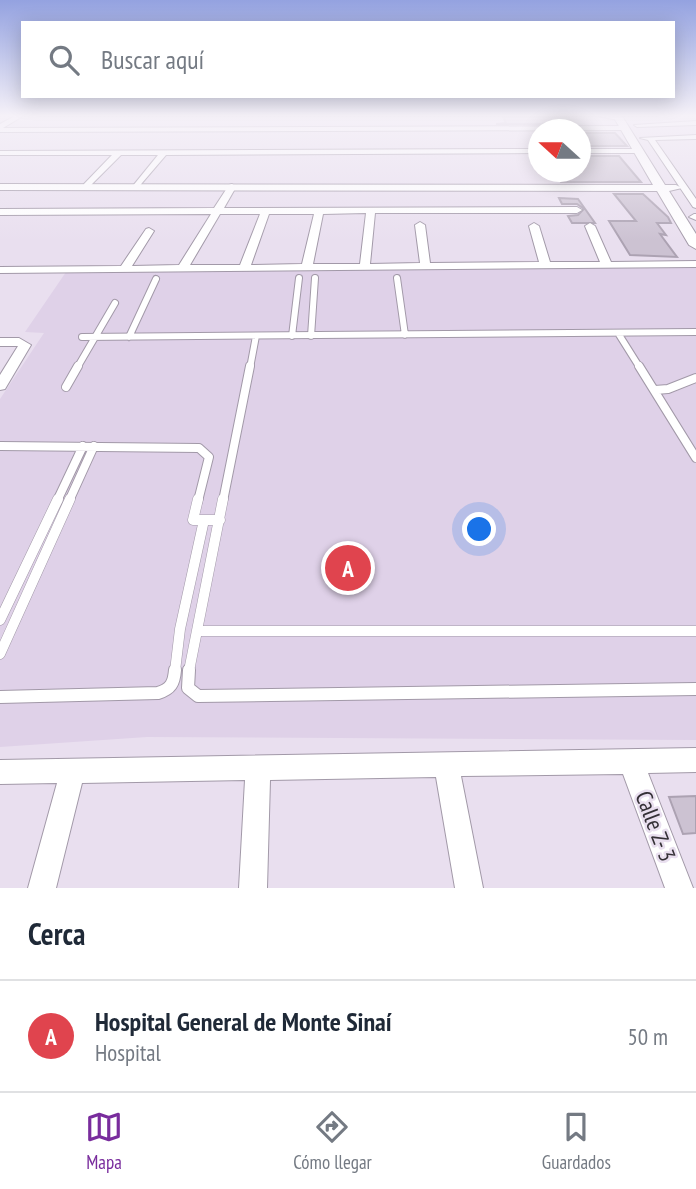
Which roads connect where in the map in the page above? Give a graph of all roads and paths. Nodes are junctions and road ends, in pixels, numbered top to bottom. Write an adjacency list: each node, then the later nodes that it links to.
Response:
1 (114, 157): 5 (street)
2 (160, 157): 8 (street)
3 (643, 157): 6 (street)
4 (656, 157): 10 (street)
5 (87, 186): 7 (street); 8 (street)
6 (661, 186): 9 (street); 10 (street); 23 (street)
7 (0, 187)
8 (136, 187): 9 (street)
9 (232, 187): 13 (street)
10 (680, 188): 11 (street); 18 (street)
11 (696, 188)
12 (371, 209): 15 (street); 16 (street); 30 (street)
13 (218, 210): 14 (street); 17 (street); 31 (street)
14 (265, 210): 15 (street); 28 (street)
15 (319, 210): 29 (street)
16 (577, 210)
17 (0, 212)
18 (696, 215)
19 (421, 225): 26 (street)
20 (534, 226): 24 (street)
21 (590, 226): 25 (street)
22 (149, 231): 32 (street)
23 (696, 245)
24 (544, 263): 25 (street); 26 (street)
25 (606, 263): 27 (street)
26 (425, 264): 30 (street)
27 (696, 264)
28 (245, 265): 29 (street); 31 (street)
29 (307, 265): 30 (street)
30 (365, 265)
31 (184, 266): 32 (street)
32 (126, 267): 33 (street)
33 (0, 270)
34 (299, 278): 43 (lane)
35 (315, 278): 44 (lane)
36 (397, 278): 41 (lane)
37 (156, 279): 47 (lane)
38 (115, 303): 46 (lane)
39 (696, 332): 40 (lane)
40 (618, 333): 41 (lane); 52 (lane)
41 (405, 335): 44 (lane)
42 (256, 336): 43 (lane); 47 (lane); 58 (lane)
43 (292, 336): 44 (lane)
44 (311, 336)
45 (82, 337): 46 (lane)
46 (95, 337): 47 (lane); 51 (lane)
47 (129, 337)
48 (0, 342): 50 (street)
49 (696, 379): 52 (lane)
50 (0, 386)
51 (66, 387)
52 (655, 390): 56 (lane)
53 (0, 446): 54 (lane)
54 (83, 446): 55 (lane); 59 (lane)
55 (94, 446): 57 (lane); 62 (lane)
56 (696, 458)
57 (204, 520): 58 (lane); 64 (lane)
58 (220, 520): 60 (lane)
59 (0, 620)
60 (197, 631): 61 (lane); 63 (lane)
61 (696, 631)
62 (0, 654)
63 (696, 689)
64 (0, 697)
65 (696, 760): 66 (street)
66 (632, 763): 67 (street); 74 (street, Calle Z- 3)
67 (447, 766): 68 (street); 73 (street)
68 (258, 769): 69 (street); 72 (street)
69 (73, 771): 70 (street); 71 (street)
70 (0, 772)
71 (42, 888)
72 (253, 888)
73 (469, 888)
74 (680, 888)

